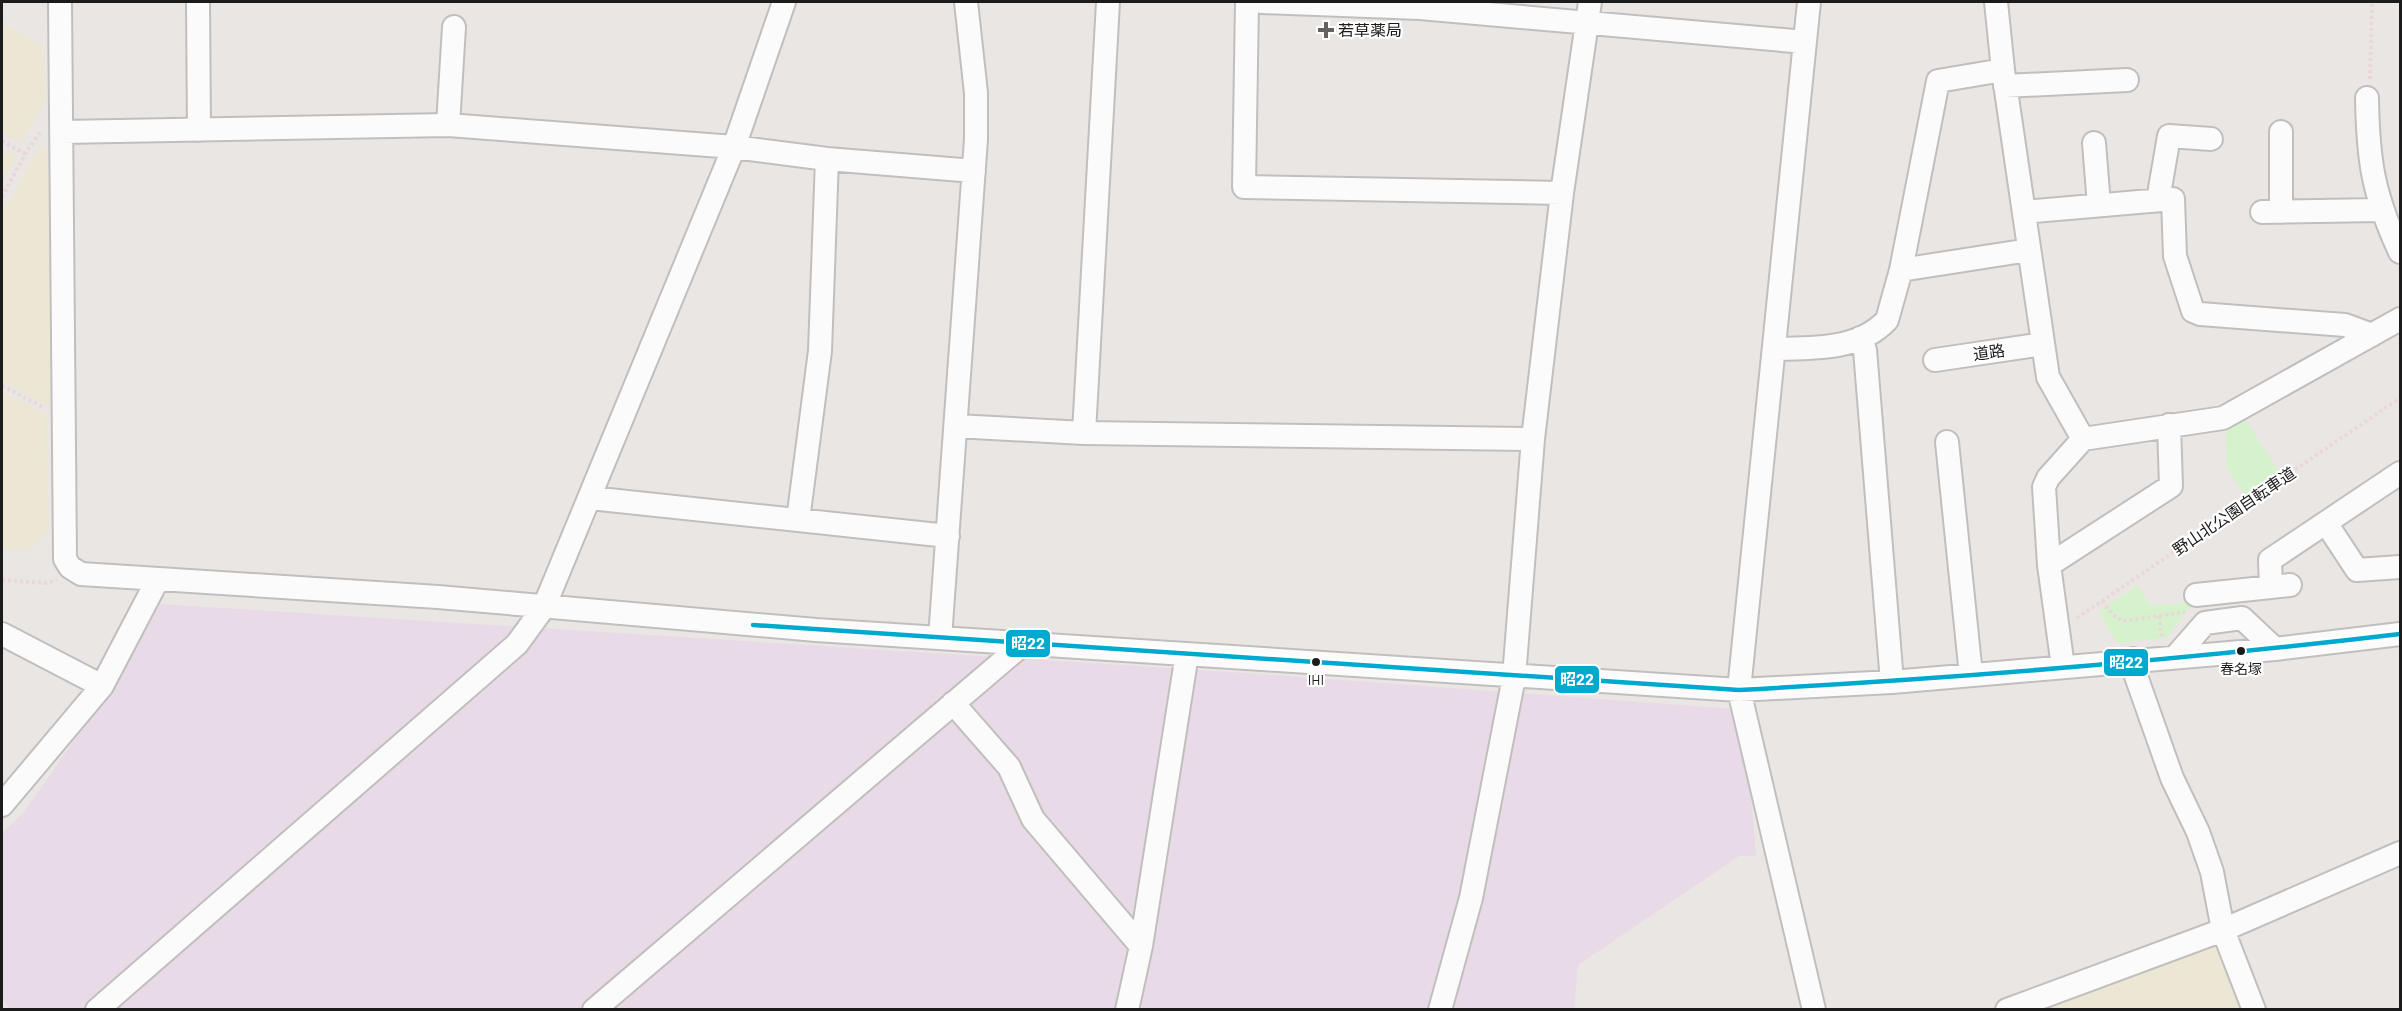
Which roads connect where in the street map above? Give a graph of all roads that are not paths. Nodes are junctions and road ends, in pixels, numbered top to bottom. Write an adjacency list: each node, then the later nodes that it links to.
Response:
1 (60, 2): 18 (street)
2 (198, 2): 17 (street)
3 (784, 2): 22 (street)
4 (966, 2): 24 (street)
5 (1108, 2): 41 (street)
6 (1247, 2): 25 (street)
7 (1262, 2): 10 (street)
8 (1809, 2): 12 (street)
9 (1996, 2): 13 (street)
10 (1589, 12): 12 (street); 25 (street)
11 (454, 27): 16 (street)
12 (1805, 42): 37 (street)
13 (2004, 78): 14 (street); 29 (street); 32 (street)
14 (2127, 80)
15 (2367, 98): 28 (street)
16 (448, 125): 17 (street); 22 (street)
17 (199, 130): 18 (street)
18 (62, 132): 52 (street)
19 (2281, 132): 28 (street)
20 (2211, 140): 26 (street)
21 (2094, 143): 27 (street)
22 (734, 147): 23 (street); 46 (street)
23 (827, 159): 24 (street); 47 (street)
24 (975, 171): 40 (street)
25 (1562, 193): 42 (street)
26 (2158, 200): 27 (street); 34 (street)
27 (2099, 205): 29 (street)
28 (2381, 210): 31 (street)
29 (2024, 212): 30 (street)
30 (2030, 250): 32 (street); 36 (street)
31 (2400, 252)
32 (1900, 270): 35 (street)
33 (2400, 319): 34 (street)
34 (2372, 335): 39 (street)
35 (1860, 338): 37 (street); 66 (street)
36 (2043, 344): 38 (street, 道路); 43 (street)
37 (1774, 349): 68 (street)
38 (1935, 360)
39 (2169, 425): 43 (street); 50 (street)
40 (956, 426): 41 (street); 49 (street)
41 (1084, 433): 42 (street)
42 (1533, 439): 65 (street)
43 (2083, 439): 50 (street)
44 (1954, 454): 64 (street)
45 (2400, 473): 48 (street)
46 (590, 498): 47 (street); 54 (street)
47 (798, 520): 49 (street)
48 (2325, 524): 51 (street); 53 (street)
49 (948, 536): 57 (street)
50 (2049, 565): 63 (street)
51 (2400, 567)
52 (158, 579): 54 (street); 67 (street)
53 (2193, 604)
54 (544, 607): 57 (street); 74 (street)
55 (2, 634): 67 (street)
56 (2400, 634): 60 (street)
57 (940, 638): 58 (street)
58 (1023, 644): 61 (street); 69 (street)
59 (2170, 649): 60 (street); 60 (street); 62 (street)
60 (2275, 649)
61 (1186, 654): 65 (street); 73 (street)
62 (2133, 659): 63 (street); 72 (street)
63 (2063, 667): 64 (street)
64 (1971, 675): 66 (street)
65 (1514, 677): 68 (street); 77 (street)
66 (1892, 682): 68 (street)
67 (102, 686): 70 (street)
68 (1738, 690): 78 (street)
69 (953, 703): 73 (street); 75 (street)
70 (2, 805)
71 (2400, 853): 72 (street)
72 (2223, 930): 79 (street); 80 (street)
73 (1141, 946): 76 (street)
74 (97, 1010)
75 (594, 1010)
76 (1127, 1010)
77 (1440, 1010)
78 (1814, 1010)
79 (2007, 1010)
80 (2254, 1010)

